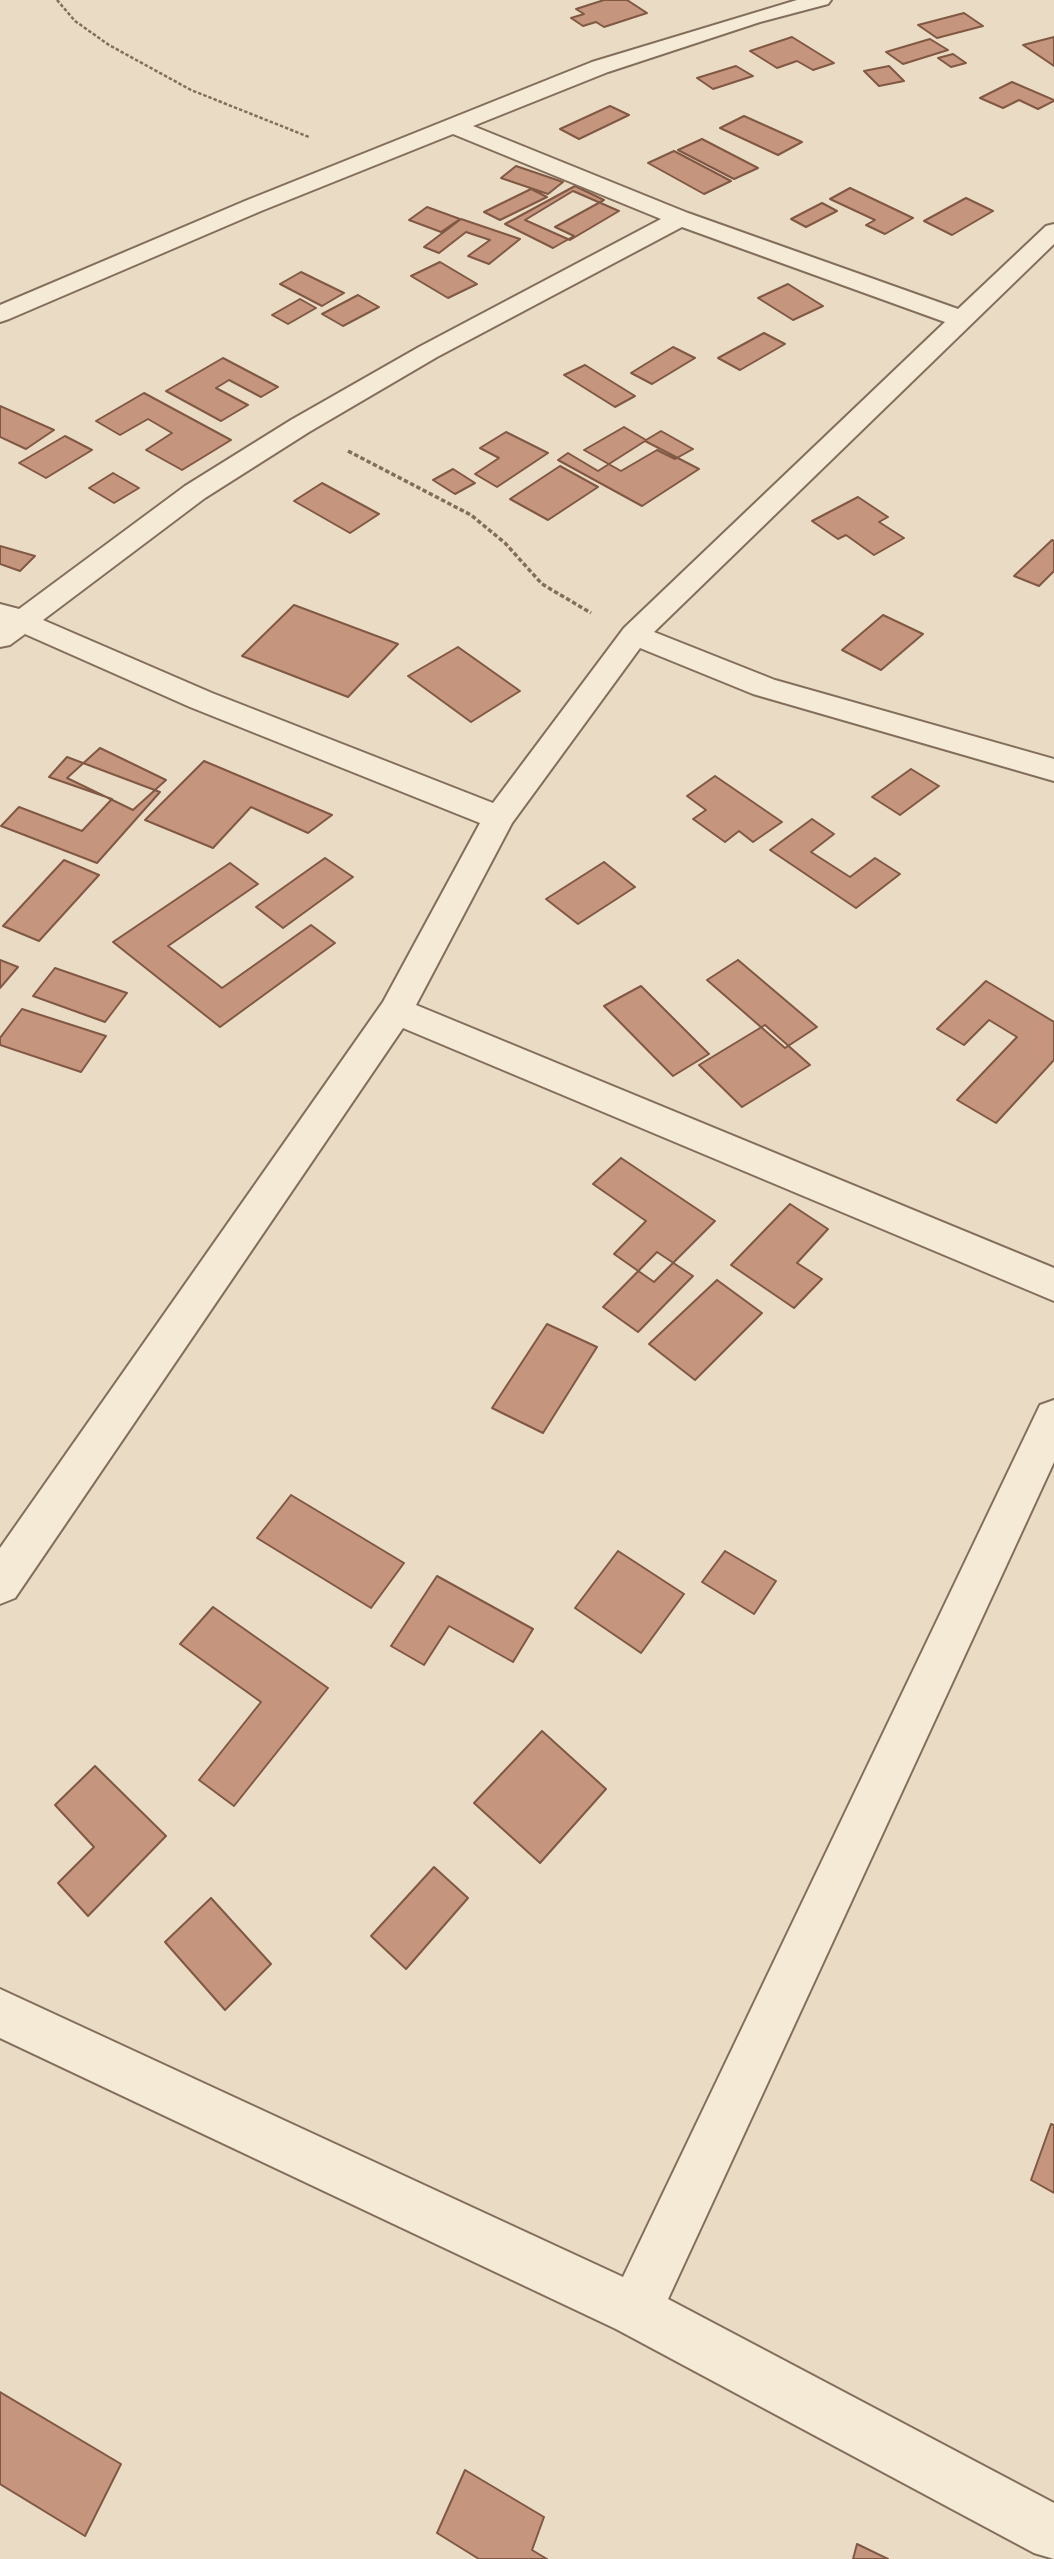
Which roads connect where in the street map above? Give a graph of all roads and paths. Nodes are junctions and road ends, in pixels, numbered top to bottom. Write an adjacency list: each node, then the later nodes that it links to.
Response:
1 (57, 0): 4 (path)
2 (821, 0): 3 (street)
3 (451, 125): 4 (street); 5 (street)
4 (367, 160): 7 (street)
5 (681, 218): 8 (street); 9 (street)
6 (1054, 231): 8 (street)
7 (0, 314)
8 (962, 319): 11 (street)
9 (300, 426): 10 (street); 11 (path)
10 (7, 624): 13 (street)
11 (634, 635): 12 (street); 13 (street)
12 (1054, 769)
13 (499, 818): 14 (street)
14 (396, 1011): 15 (street); 17 (street)
15 (1054, 1285)
16 (1054, 1418): 19 (street)
17 (0, 1584)
18 (0, 2013): 19 (street)
19 (635, 2310): 20 (street)
20 (1054, 2533)

